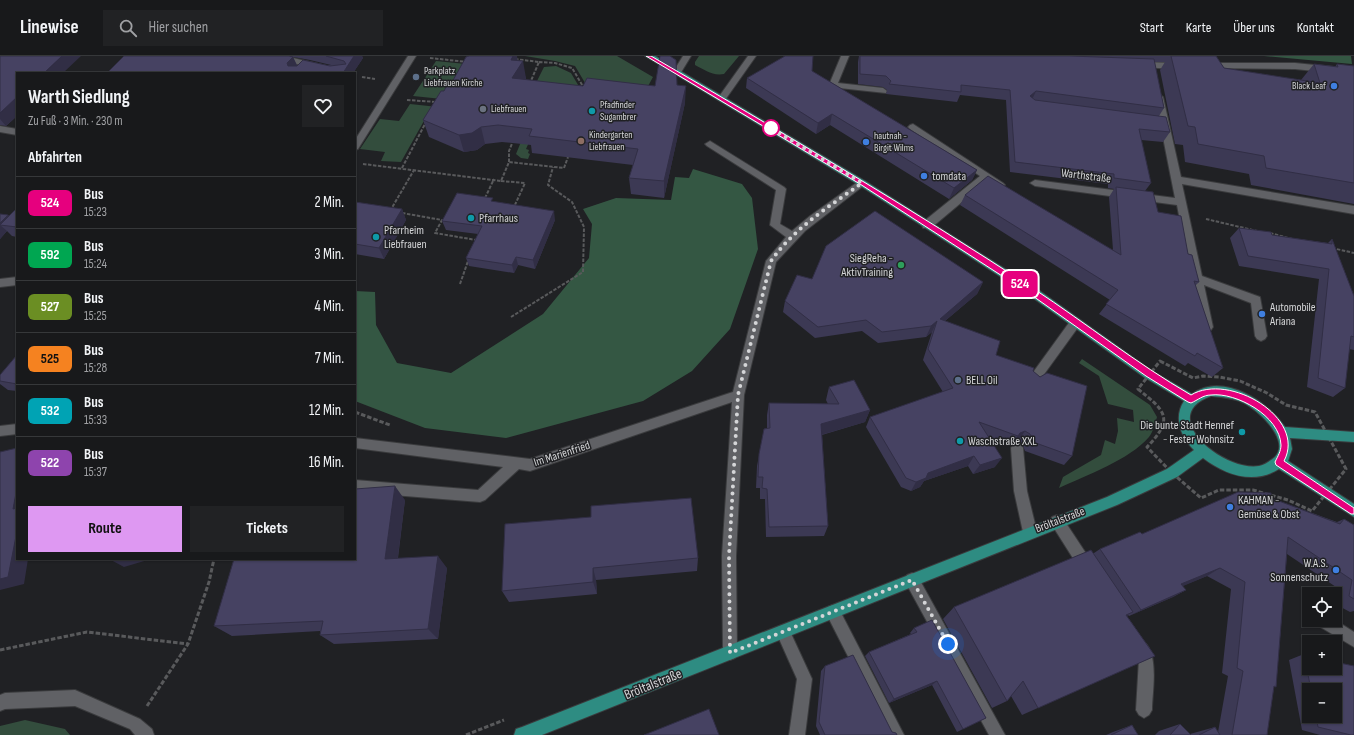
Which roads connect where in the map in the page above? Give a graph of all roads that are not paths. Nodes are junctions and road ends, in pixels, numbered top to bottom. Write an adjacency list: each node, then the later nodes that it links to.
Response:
1 (275, 56): 7 (street)
2 (412, 56): 22 (street)
3 (649, 56): 13 (main road)
4 (687, 56): 13 (street)
5 (752, 56): 17 (street)
6 (845, 56): 16 (street)
7 (306, 63): 11 (street); 12 (street)
8 (1130, 65): 9 (street)
9 (1184, 66)
10 (1200, 66): 14 (street)
11 (297, 72)
12 (340, 72)
13 (677, 72): 17 (main road)
14 (1354, 72)
15 (1157, 87): 24 (street)
16 (883, 91)
17 (722, 98): 25 (main road)
18 (913, 127): 23 (street)
19 (0, 129): 20 (street)
20 (16, 132)
21 (710, 144): 31 (street)
22 (356, 145)
23 (986, 176): 27 (street); 30 (street)
24 (1176, 180): 28 (street); 29 (street)
25 (862, 183): 30 (main road); 31 (street)
26 (1036, 183): 28 (street, Warthstraße)
27 (1006, 188)
28 (1181, 202): 32 (street)
29 (1354, 210)
30 (927, 224): 35 (main road)
31 (791, 235): 39 (street)
32 (1196, 278): 36 (street); 37 (street)
33 (16, 281): 34 (street)
34 (0, 283)
35 (1075, 323): 38 (street); 40 (main road)
36 (1262, 336)
37 (1210, 340)
38 (1033, 381)
39 (738, 395): 49 (street, Im Marienfried); 61 (street)
40 (1191, 400): 43 (main road); 47 (main road)
41 (16, 429): 42 (street)
42 (0, 431)
43 (1281, 432): 44 (main road); 48 (main road)
44 (1354, 437)
45 (356, 444): 49 (street, Im Marienfried)
46 (1017, 448): 53 (street)
47 (1203, 451): 48 (main road); 52 (main road, Bröltalstraße)
48 (1279, 462): 51 (main road)
49 (516, 464): 50 (street)
50 (356, 486)
51 (1354, 511)
52 (1057, 521): 53 (main road, Bröltalstraße); 54 (street)
53 (1030, 532): 55 (main road, Bröltalstraße)
54 (1095, 579)
55 (912, 580): 56 (main road, Bröltalstraße); 68 (street)
56 (833, 612): 58 (main road, Bröltalstraße); 67 (street)
57 (1333, 627): 60 (street)
58 (783, 632): 61 (main road, Bröltalstraße); 66 (street)
59 (1133, 637): 63 (street)
60 (1354, 640)
61 (730, 653): 65 (main road, Bröltalstraße)
62 (0, 703): 64 (street)
63 (1144, 710)
64 (143, 732)
65 (522, 735)
66 (797, 735)
67 (896, 735)
68 (997, 735)

